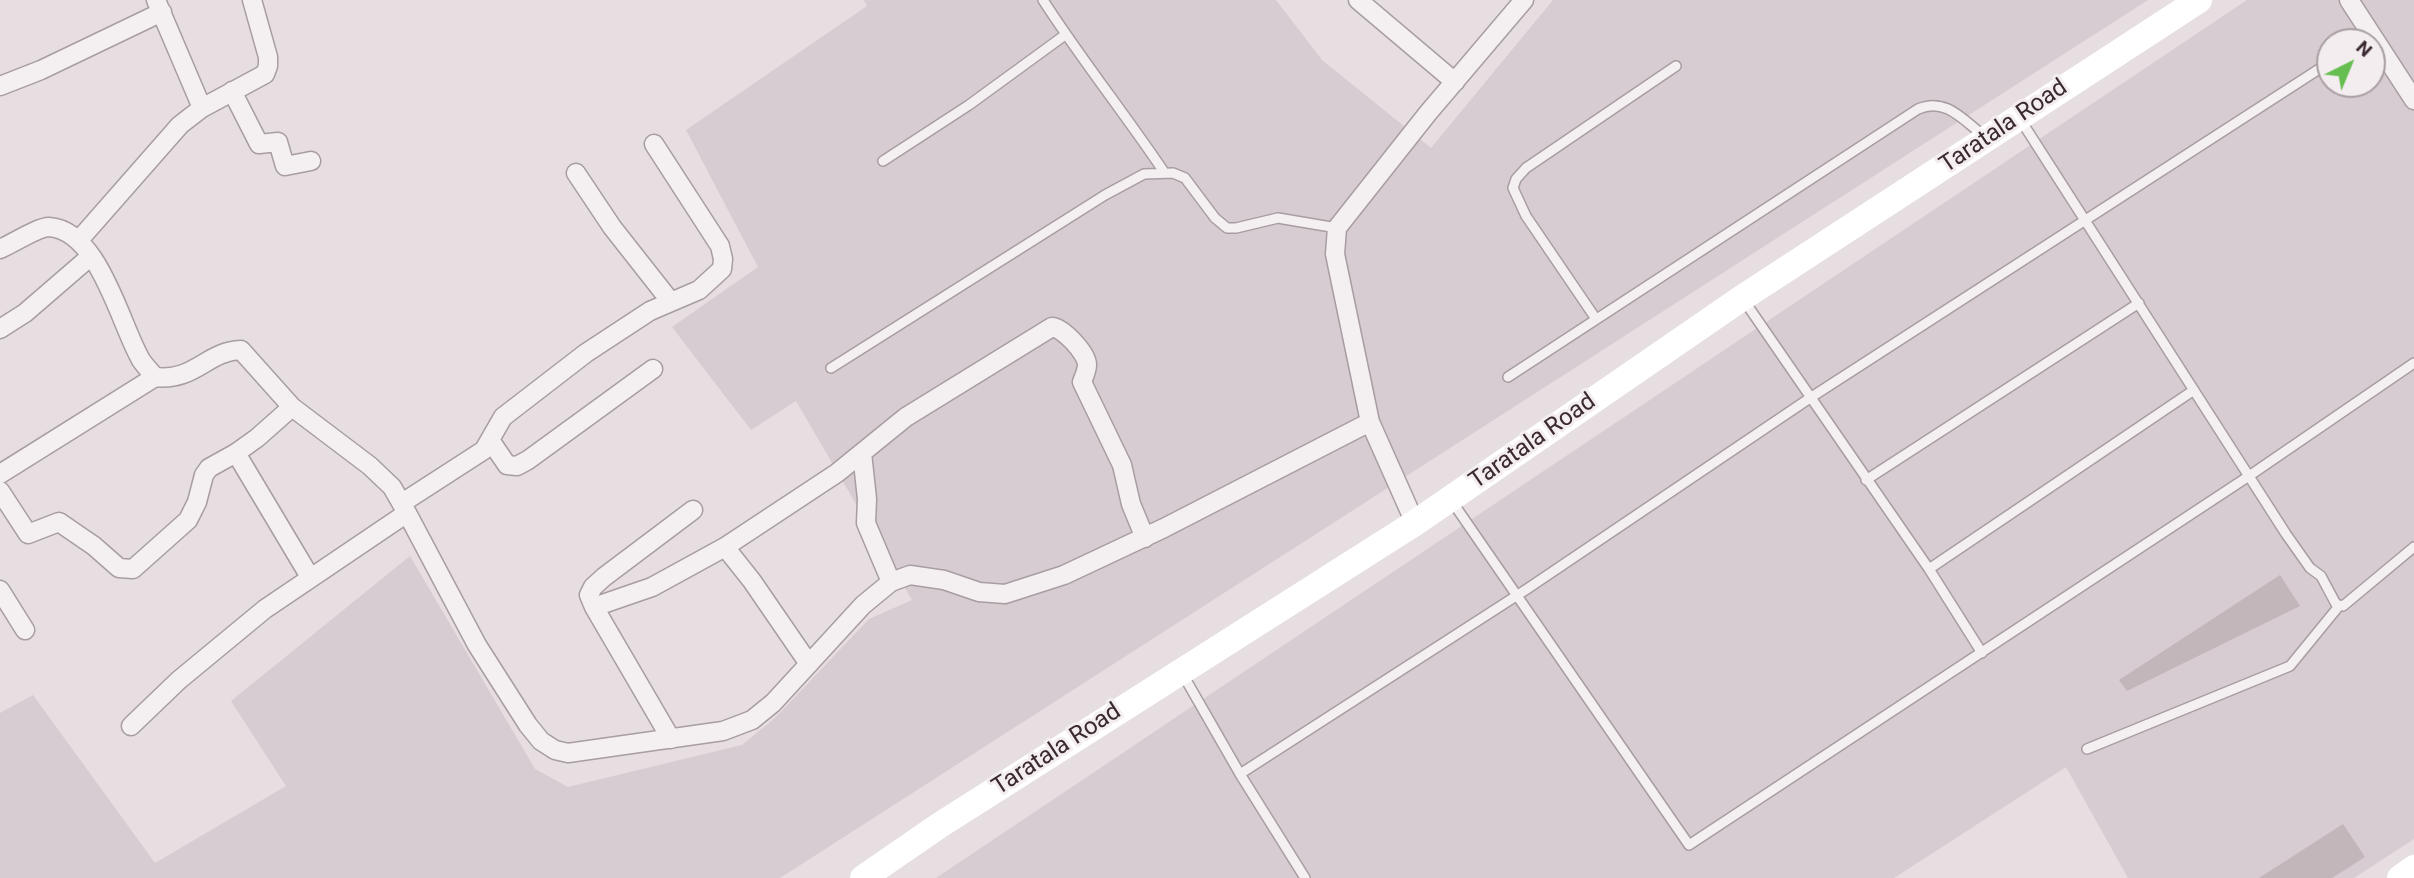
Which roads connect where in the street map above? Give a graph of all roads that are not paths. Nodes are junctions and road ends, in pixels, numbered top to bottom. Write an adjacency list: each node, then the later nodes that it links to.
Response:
1 (252, 0): 15 (street)
2 (1043, 0): 9 (lane)
3 (1358, 0): 13 (street)
4 (1524, 0): 13 (street)
5 (2199, 0): 18 (street, Taratala Road)
6 (2349, 0): 8 (street)
7 (159, 6): 14 (street); 17 (street)
8 (2361, 28)
9 (1065, 35): 22 (lane); 23 (lane)
10 (2386, 65): 16 (street)
11 (1676, 66): 33 (lane)
12 (2316, 71): 25 (lane)
13 (1455, 82): 26 (street)
14 (0, 86)
15 (232, 91): 17 (street); 21 (street)
16 (2414, 100)
17 (202, 108): 27 (street)
18 (2019, 117): 19 (street, Taratala Road); 25 (lane)
19 (1988, 139): 30 (street, Taratala Road); 33 (lane)
20 (654, 144): 31 (street)
21 (311, 161)
22 (883, 161)
23 (1164, 172): 26 (lane); 36 (lane)
24 (576, 173): 31 (street)
25 (2087, 220): 32 (lane); 41 (lane)
26 (1337, 228): 43 (street)
27 (79, 240): 28 (street); 29 (street)
28 (0, 249)
29 (91, 256): 34 (street); 38 (street)
30 (1742, 298): 41 (lane); 51 (street, Taratala Road)
31 (671, 302): 44 (street)
32 (2139, 303): 40 (lane); 49 (lane)
33 (1596, 319): 39 (lane)
34 (0, 329)
35 (2414, 363): 48 (lane)
36 (831, 368)
37 (653, 369): 44 (street)
38 (155, 377): 42 (street); 47 (street)
39 (1508, 377)
40 (2194, 390): 48 (lane); 58 (lane)
41 (1810, 398): 49 (lane); 62 (lane)
42 (292, 407): 45 (street); 52 (street)
43 (1370, 422): 54 (street); 55 (street)
44 (490, 440): 52 (street)
45 (236, 453): 50 (street); 59 (street)
46 (862, 453): 55 (street); 56 (street); 60 (street)
47 (0, 474)
48 (2249, 476): 63 (lane); 66 (lane)
49 (1867, 480): 58 (lane)
50 (0, 491)
51 (1450, 499): 54 (street, Taratala Road); 62 (lane)
52 (405, 508): 59 (street); 70 (street)
53 (693, 510): 64 (street)
54 (1415, 523): 68 (street, Taratala Road)
55 (1145, 538): 60 (street)
56 (725, 547): 64 (street); 67 (street)
57 (2414, 547): 63 (lane)
58 (1928, 569): 66 (lane)
59 (310, 577): 69 (street)
60 (891, 582): 67 (street)
61 (0, 590): 65 (street)
62 (1516, 597): 66 (lane); 72 (lane)
63 (2339, 606): 71 (lane)
64 (594, 607): 70 (street)
65 (25, 630)
66 (1982, 653)
67 (809, 664): 70 (street)
68 (1181, 671): 72 (lane); 74 (street, Taratala Road)
69 (131, 726)
70 (671, 739)
71 (2087, 749)
72 (1240, 774): 75 (lane)
73 (2414, 868): 76 (street)
74 (863, 878)
75 (1305, 878)
76 (2400, 878)

